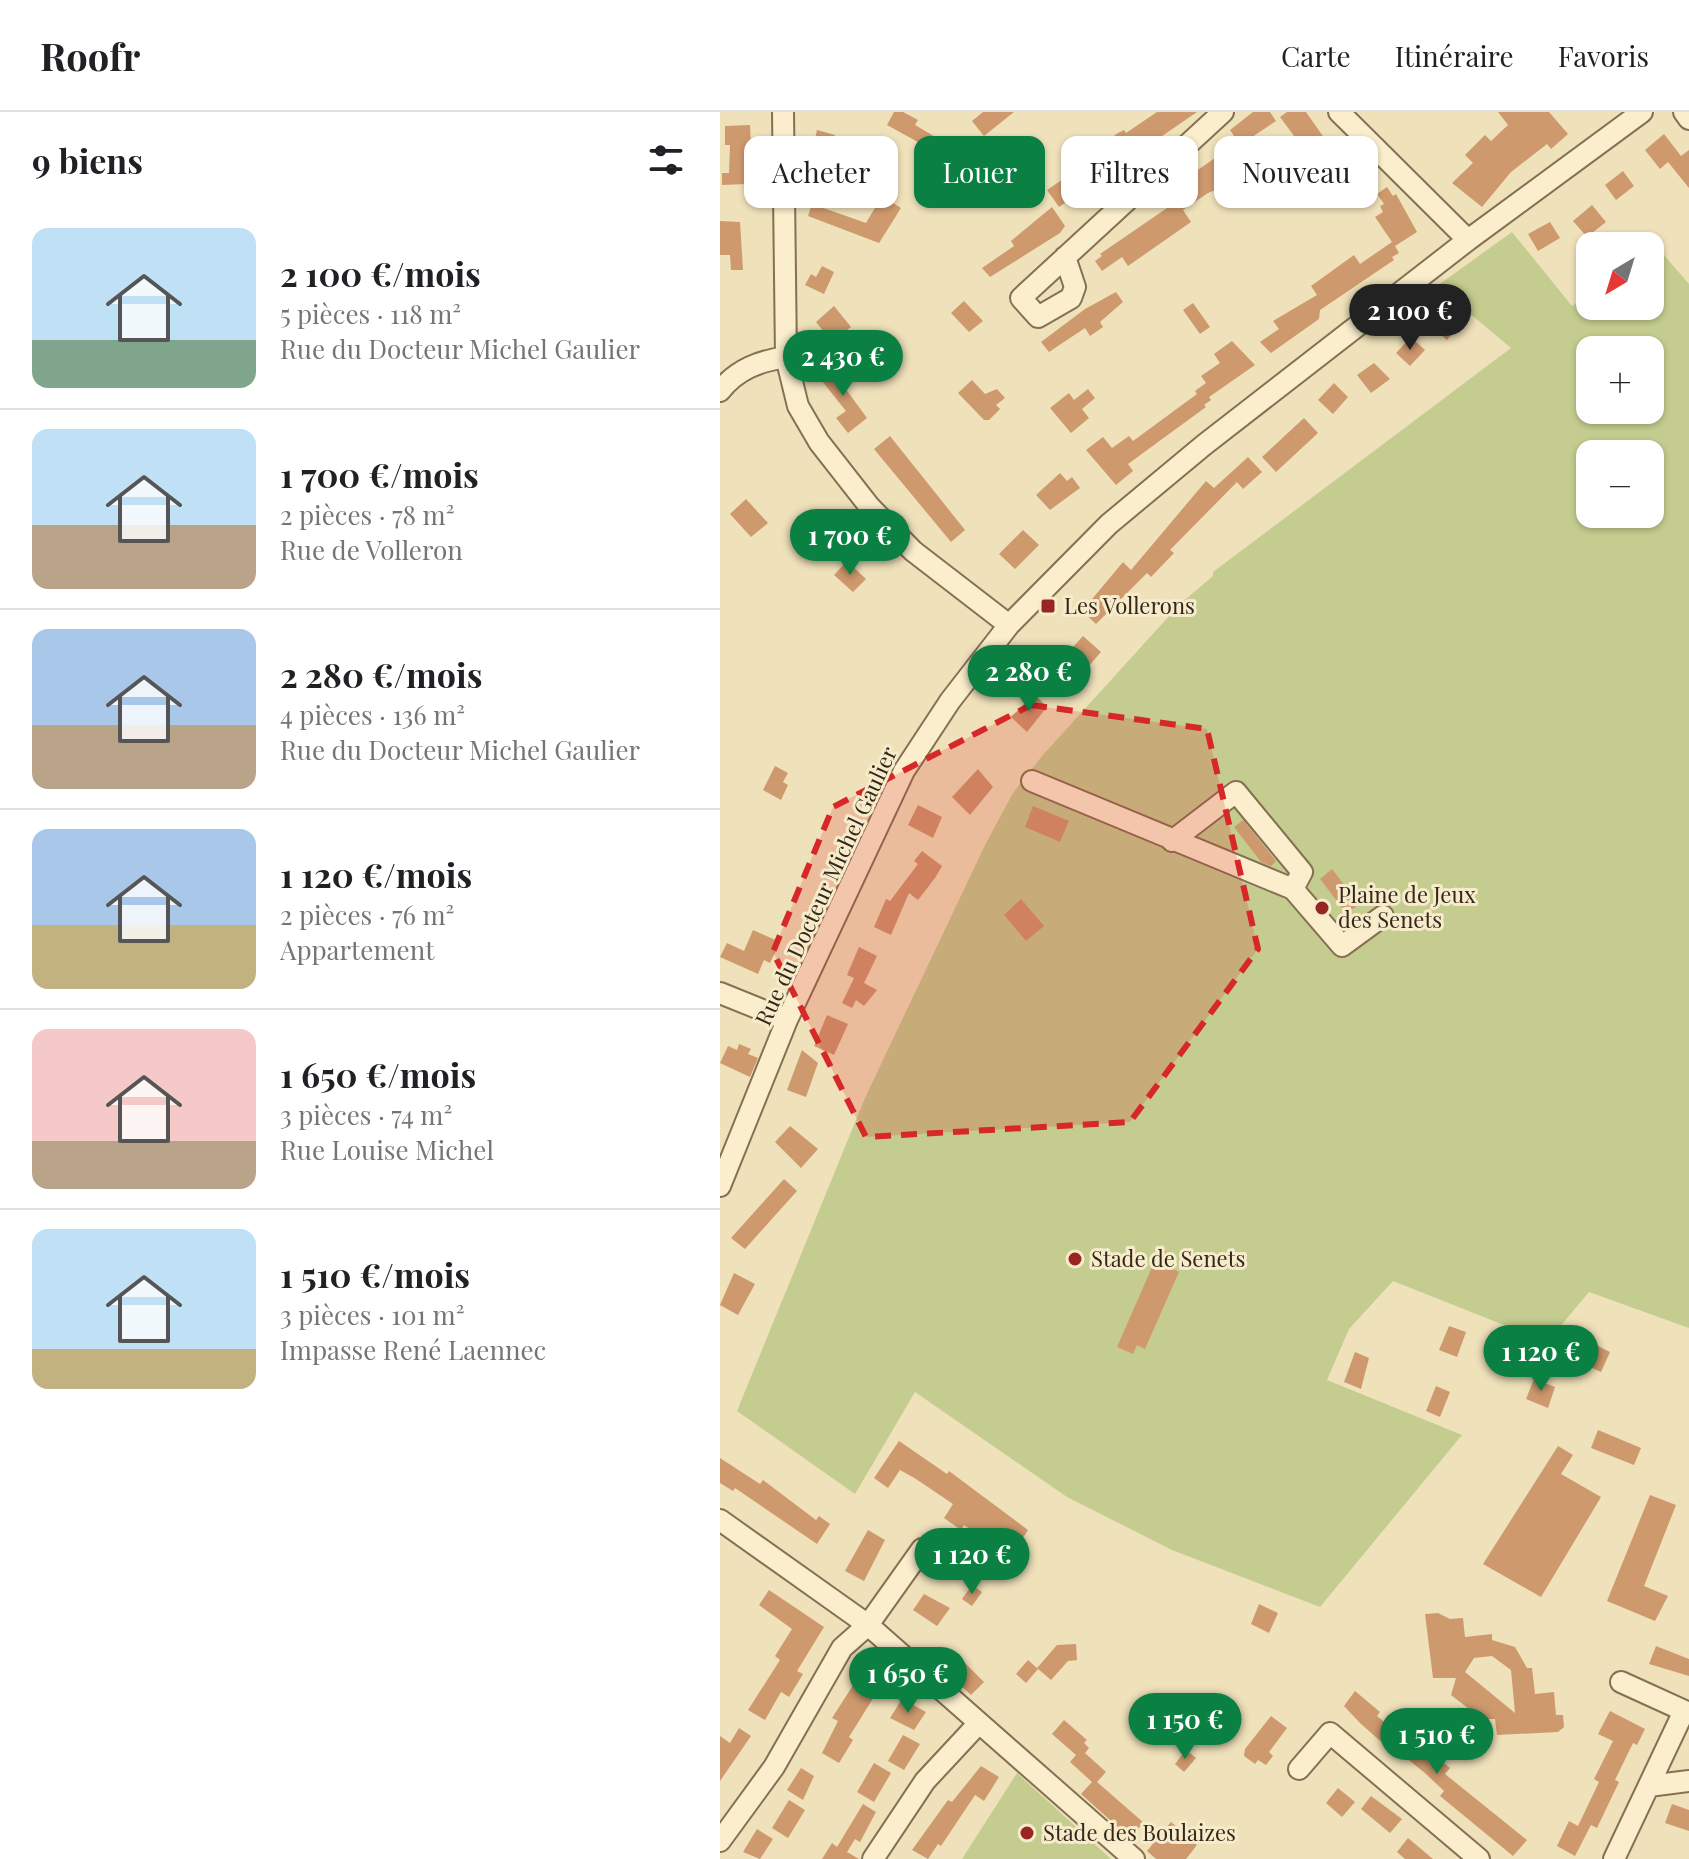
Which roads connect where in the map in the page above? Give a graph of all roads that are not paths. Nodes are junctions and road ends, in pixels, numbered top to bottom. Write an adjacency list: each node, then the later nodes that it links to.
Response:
1 (783, 112): 9 (street)
2 (1223, 112): 8 (street)
3 (1339, 112): 7 (street)
4 (1642, 112): 7 (street, Rue du Docteur Michel Gaulier)
5 (1684, 112): 6 (street)
6 (1689, 119)
7 (1468, 240): 11 (street, Rue du Docteur Michel Gaulier)
8 (1065, 257)
9 (786, 357): 10 (street); 11 (street)
10 (720, 391)
11 (1009, 625): 17 (street, Rue du Docteur Michel Gaulier)
12 (1032, 781): 13 (street)
13 (1172, 841): 14 (street); 14 (street)
14 (1293, 889): 15 (street)
15 (1383, 916)
16 (720, 993): 17 (street)
17 (787, 1020): 18 (street, Rue du Docteur Michel Gaulier)
18 (720, 1186)
19 (720, 1520): 21 (street)
20 (922, 1549): 21 (street)
21 (868, 1625): 24 (street); 28 (street)
22 (1621, 1682): 23 (street)
23 (1687, 1712): 27 (street)
24 (979, 1723): 29 (street); 30 (street)
25 (1299, 1769): 31 (street)
26 (1689, 1781): 27 (street)
27 (1649, 1786): 32 (street)
28 (720, 1841)
29 (873, 1859)
30 (1134, 1859)
31 (1479, 1859)
32 (1614, 1859)

